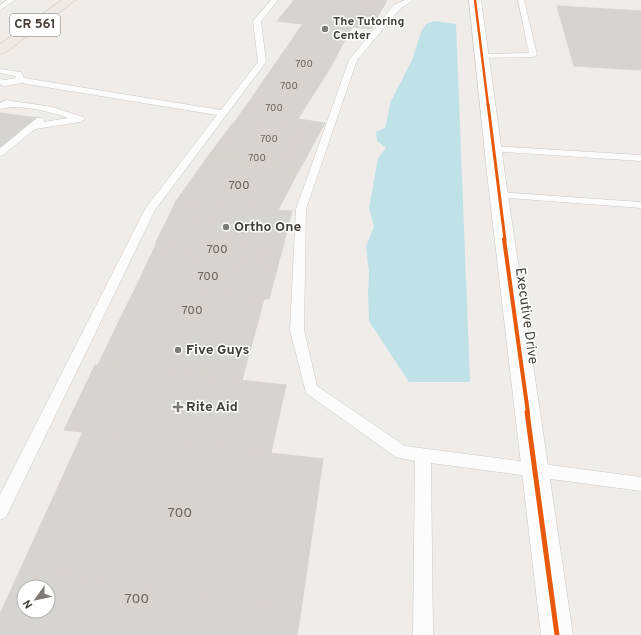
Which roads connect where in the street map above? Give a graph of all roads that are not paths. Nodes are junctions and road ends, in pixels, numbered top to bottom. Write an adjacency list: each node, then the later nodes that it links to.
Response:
1 (12, 0): 7 (lane)
2 (70, 0): 8 (main road, CR 561)
3 (275, 0): 15 (lane)
4 (410, 0): 22 (lane)
5 (475, 0): 9 (street, Executive Drive)
6 (521, 0): 9 (lane)
7 (0, 8)
8 (0, 50)
9 (482, 56): 17 (street, Executive Drive)
10 (0, 71): 11 (lane)
11 (21, 80): 12 (lane); 15 (lane)
12 (0, 82)
13 (0, 106): 14 (lane)
14 (52, 110): 16 (lane); 16 (lane)
15 (223, 113): 25 (lane)
16 (34, 126): 18 (lane)
17 (493, 148): 19 (lane); 20 (street, Executive Drive)
18 (0, 153)
19 (641, 158)
20 (499, 195): 21 (lane); 23 (street, Executive Drive)
21 (641, 205)
22 (423, 455): 23 (lane); 26 (lane)
23 (536, 472): 24 (lane); 27 (street, Executive Drive)
24 (641, 484)
25 (0, 512)
26 (423, 635)
27 (557, 635)

